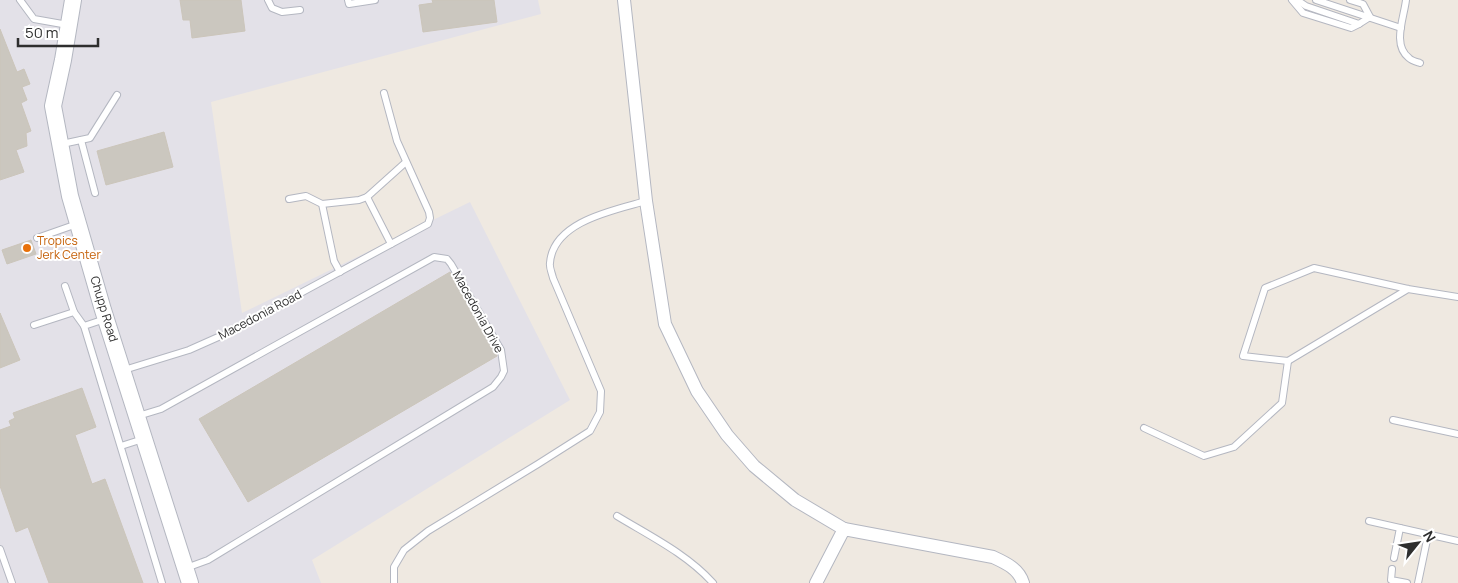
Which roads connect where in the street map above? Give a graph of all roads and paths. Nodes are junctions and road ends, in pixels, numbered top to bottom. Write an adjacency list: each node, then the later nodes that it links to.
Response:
1 (20, 0): 16 (lane)
2 (73, 0): 16 (street, Chupp Road)
3 (268, 0): 13 (lane)
4 (348, 0): 5 (lane)
5 (375, 0)
6 (624, 0): 27 (street)
7 (1292, 0): 15 (lane)
8 (1297, 0): 15 (lane)
9 (1316, 0): 14 (lane)
10 (1350, 0): 12 (lane)
11 (1406, 0): 17 (lane)
12 (1362, 2): 14 (lane)
13 (300, 10)
14 (1370, 18): 15 (lane); 17 (lane)
15 (1359, 24)
16 (69, 26): 22 (street, Chupp Road)
17 (1401, 28): 18 (lane)
18 (1420, 63)
19 (384, 93): 23 (lane, Macedonia Road)
20 (117, 95): 21 (lane)
21 (81, 140): 22 (lane); 24 (lane)
22 (60, 144): 29 (street, Chupp Road)
23 (406, 162): 25 (lane); 31 (lane, Macedonia Road)
24 (95, 193)
25 (367, 197): 28 (lane); 31 (lane)
26 (289, 199): 28 (lane)
27 (646, 202): 51 (street); 60 (lane)
28 (322, 204): 32 (lane)
29 (78, 223): 30 (lane); 37 (street, Chupp Road)
30 (36, 238)
31 (391, 244): 32 (lane, Macedonia Road)
32 (340, 272): 41 (lane, Macedonia Road)
33 (65, 286): 36 (lane)
34 (1408, 289): 35 (lane); 40 (lane); 40 (lane)
35 (1458, 297)
36 (74, 312): 38 (lane); 39 (lane)
37 (106, 318): 39 (lane); 41 (street, Chupp Road)
38 (34, 325)
39 (84, 326): 47 (lane)
40 (1288, 361): 44 (lane)
41 (122, 370): 42 (street, Chupp Road)
42 (137, 416): 46 (street, Chupp Road); 57 (lane, Macedonia Drive)
43 (1393, 420): 45 (lane)
44 (1144, 428)
45 (1458, 434)
46 (144, 439): 47 (lane); 57 (street, Chupp Road)
47 (121, 446): 59 (lane)
48 (616, 516): 61 (lane)
49 (1369, 521): 50 (lane)
50 (1400, 528): 52 (lane); 55 (lane)
51 (844, 529): 62 (street); 63 (street)
52 (1428, 535): 53 (lane); 65 (lane)
53 (1458, 541)
54 (0, 549): 58 (lane)
55 (1394, 558)
56 (1392, 569): 64 (lane)
57 (188, 576)
58 (12, 583)
59 (162, 583)
60 (394, 583)
61 (713, 583)
62 (816, 583)
63 (1023, 583)
64 (1408, 583)
65 (1418, 583)

